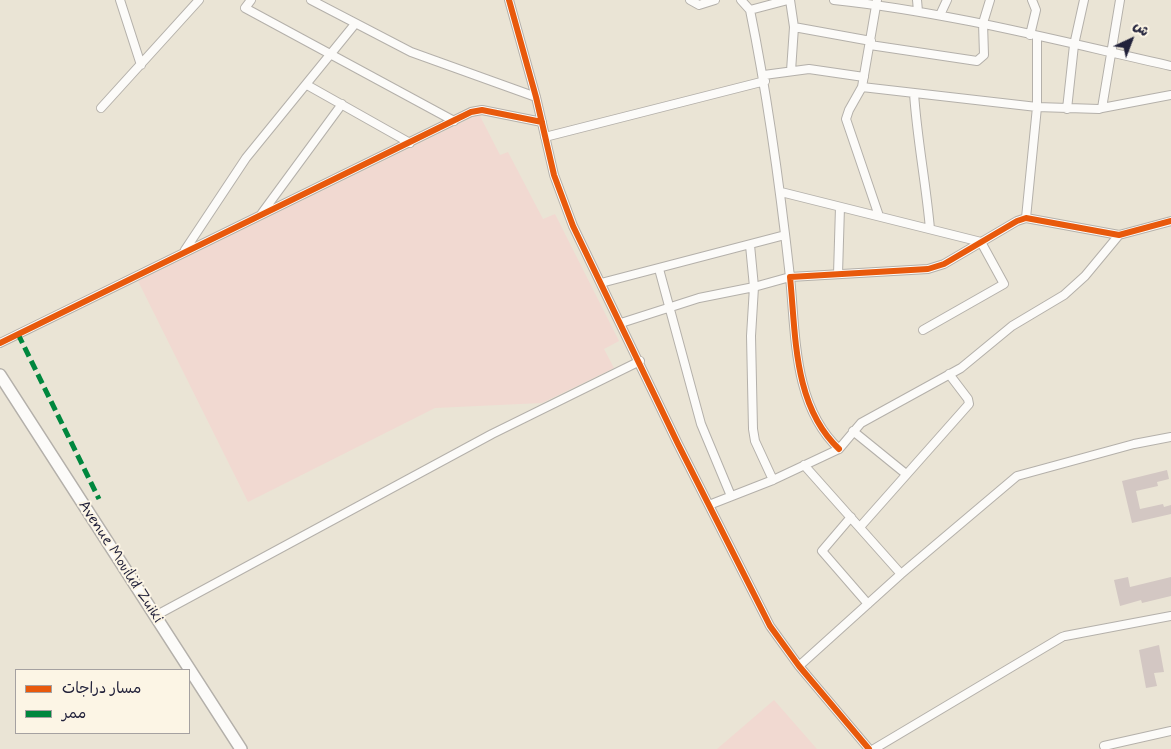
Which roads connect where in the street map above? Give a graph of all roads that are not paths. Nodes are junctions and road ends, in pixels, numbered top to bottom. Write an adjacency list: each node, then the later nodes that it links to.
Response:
1 (120, 0): 29 (street)
2 (199, 0): 29 (street)
3 (251, 0): 28 (street)
4 (311, 0): 22 (street)
5 (511, 0): 38 (street)
6 (690, 0): 7 (street)
7 (715, 0)
8 (741, 0): 18 (street)
9 (789, 0): 18 (street); 23 (street)
10 (835, 0): 17 (street)
11 (917, 0): 19 (street)
12 (947, 0): 20 (street)
13 (990, 0): 21 (street)
14 (1032, 0): 24 (street)
15 (1084, 0): 26 (street)
16 (1120, 0): 27 (street)
17 (878, 2): 19 (street); 25 (street)
18 (750, 10): 33 (street)
19 (918, 11): 20 (street)
20 (940, 15): 21 (street)
21 (983, 23): 24 (street); 25 (street)
22 (355, 24): 28 (street); 38 (street)
23 (794, 27): 25 (street); 31 (street)
24 (1034, 36): 26 (street); 41 (street)
25 (870, 43): 32 (street)
26 (1074, 45): 27 (street); 43 (street)
27 (1112, 53): 30 (street); 42 (street)
28 (330, 54): 34 (street); 44 (street)
29 (141, 65): 40 (street)
30 (1171, 66)
31 (791, 71): 32 (street); 33 (street)
32 (864, 77): 35 (street)
33 (764, 78): 46 (street); 48 (street)
34 (306, 85): 39 (street); 59 (street)
35 (862, 86): 36 (street); 51 (street)
36 (914, 93): 41 (street); 54 (street)
37 (1171, 94): 42 (street)
38 (536, 97): 45 (street)
39 (342, 104): 47 (street); 50 (street)
40 (101, 108)
41 (1037, 108): 43 (street); 52 (street)
42 (1102, 108): 43 (street)
43 (1067, 109)
44 (454, 120): 45 (street); 47 (street)
45 (542, 122): 46 (street)
46 (545, 137): 63 (street)
47 (410, 143): 50 (street)
48 (781, 192): 49 (street); 56 (street)
49 (840, 206): 51 (street); 61 (street)
50 (261, 214): 59 (street)
51 (879, 216): 54 (street)
52 (1026, 218): 55 (street); 57 (street)
53 (1171, 221): 55 (street)
54 (930, 229): 57 (street)
55 (1120, 234): 70 (street)
56 (785, 235): 58 (street); 62 (street)
57 (980, 242): 61 (street); 67 (street)
58 (750, 245): 60 (street); 64 (street)
59 (183, 252): 68 (street)
60 (659, 270): 63 (street); 65 (street)
61 (838, 274): 62 (street)
62 (790, 277): 64 (street); 74 (street)
63 (601, 284): 66 (street)
64 (754, 287): 65 (street); 77 (street)
65 (670, 306): 66 (street); 78 (street)
66 (621, 323): 69 (street)
67 (923, 330)
68 (0, 343)
69 (640, 361): 79 (street); 84 (street)
70 (949, 374): 72 (street); 76 (street)
71 (0, 375): 84 (main road, Avenue Mouilid Zuiki)
72 (853, 432): 74 (street); 76 (street)
73 (1171, 437): 82 (street)
74 (839, 449): 75 (street)
75 (804, 465): 77 (street); 80 (street)
76 (906, 474): 81 (street)
77 (773, 480): 78 (street)
78 (731, 496): 79 (street)
79 (710, 505): 86 (street)
80 (851, 517): 81 (street); 83 (street)
81 (860, 528): 82 (street)
82 (901, 574): 83 (street)
83 (868, 604): 86 (street)
84 (155, 616): 87 (main road, Avenue Mouilid Zuiki)
85 (1171, 616): 93 (street)
86 (799, 666): 92 (street)
87 (189, 669)
88 (190, 670): 91 (main road, Avenue Mouilid Zuiki)
89 (1171, 731): 90 (street)
90 (1104, 746)
91 (241, 749)
92 (869, 749)
93 (874, 749)

